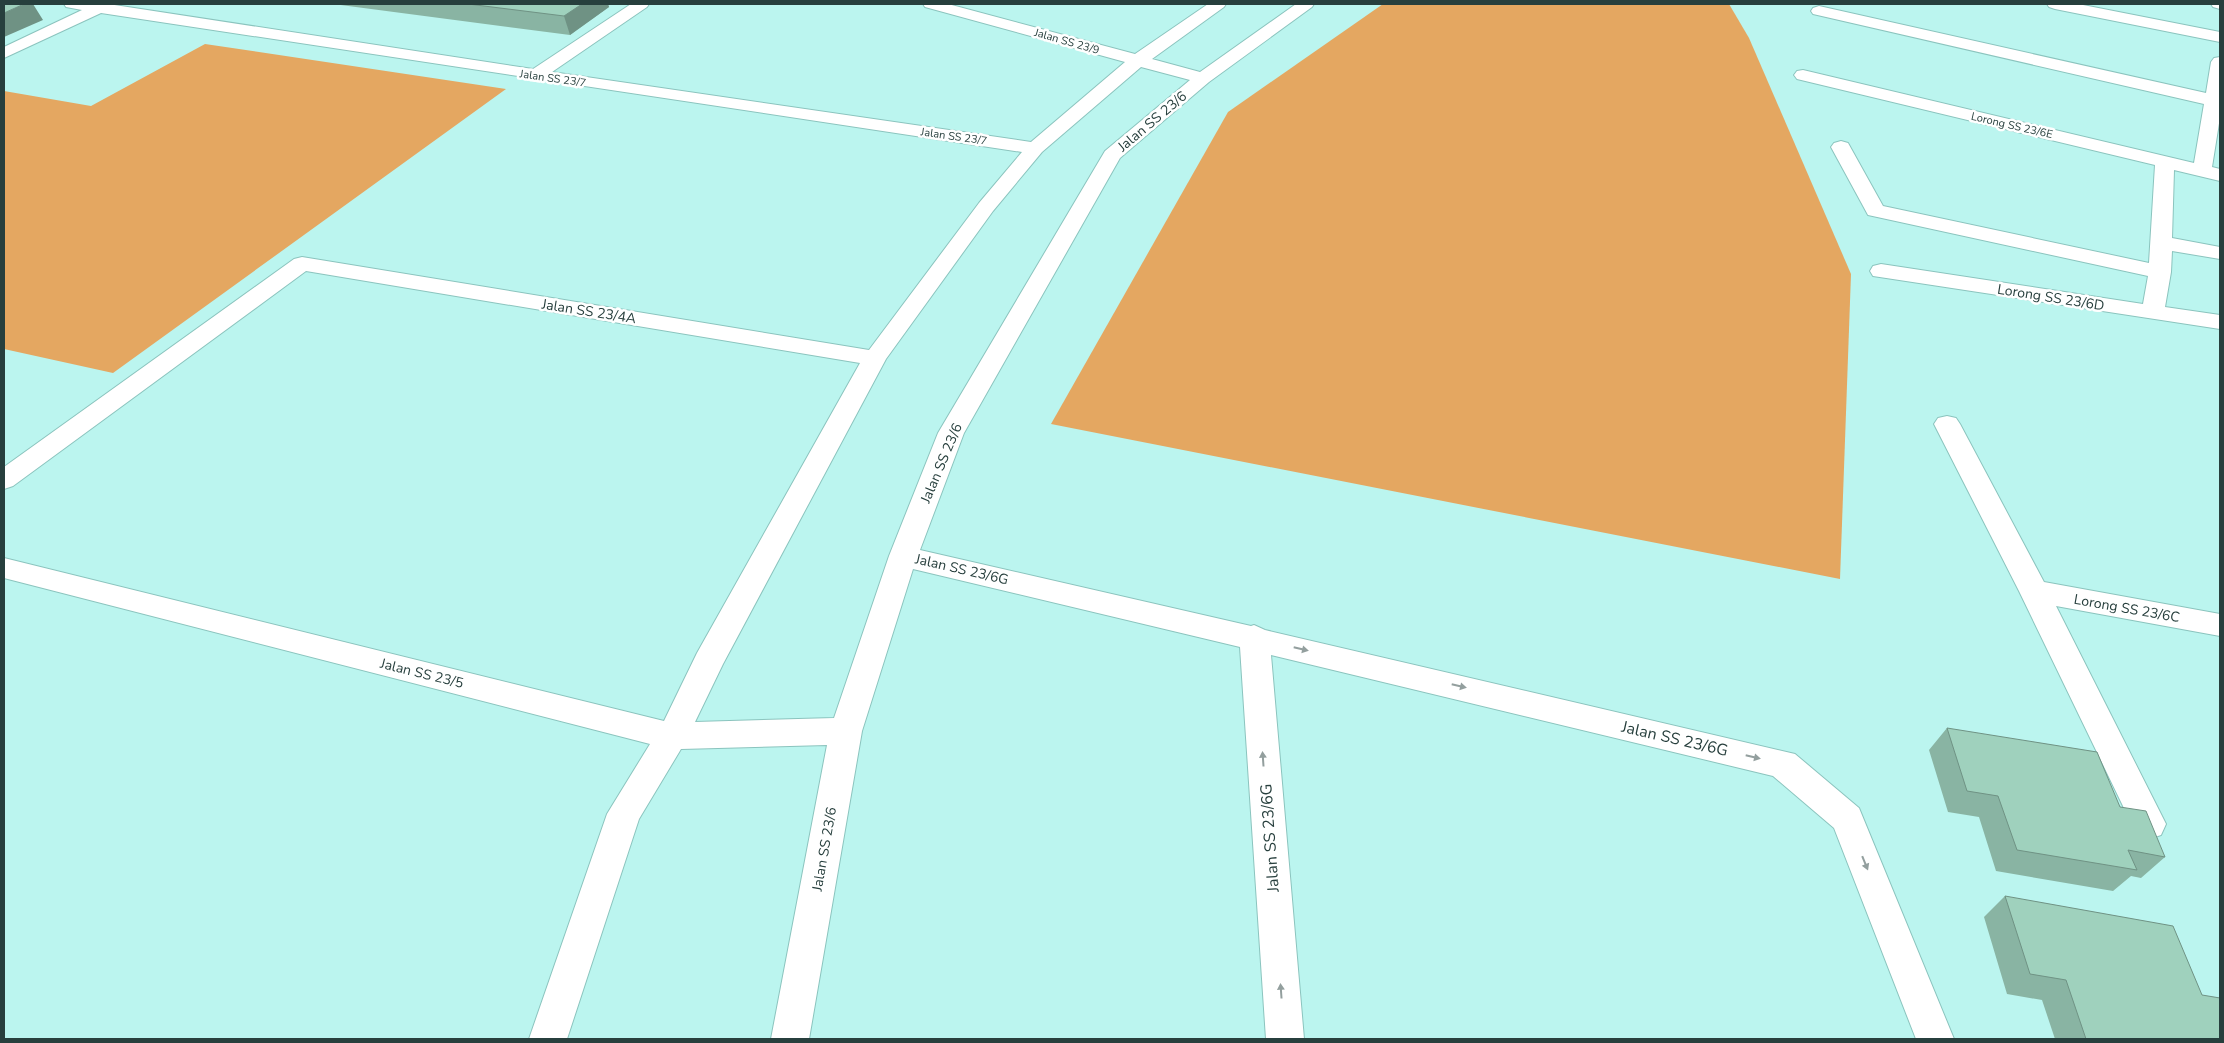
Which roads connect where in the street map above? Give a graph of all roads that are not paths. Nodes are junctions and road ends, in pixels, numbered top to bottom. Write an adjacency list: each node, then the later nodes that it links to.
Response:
1 (72, 4): 8 (street, Jalan SS 23/7)
2 (641, 4): 15 (street)
3 (931, 4): 13 (street, Jalan SS 23/9)
4 (1218, 4): 13 (street)
5 (1306, 4): 17 (street, Jalan SS 23/6)
6 (2055, 4): 11 (street)
7 (2132, 4): 10 (street)
8 (104, 6): 12 (street); 15 (street, Jalan SS 23/7)
9 (1819, 11): 18 (street)
10 (2220, 22)
11 (2220, 38)
12 (4, 52)
13 (1137, 61): 17 (street, Jalan SS 23/9); 19 (street)
14 (2220, 62): 18 (street)
15 (536, 75): 19 (street, Jalan SS 23/7)
16 (1803, 75): 21 (street, Lorong SS 23/6E)
17 (1203, 78): 33 (street, Jalan SS 23/6)
18 (2217, 102): 22 (street)
19 (1035, 148): 30 (street)
20 (1841, 148): 27 (street)
21 (2165, 162): 22 (street, Lorong SS 23/6E); 24 (street)
22 (2202, 171): 23 (street, Lorong SS 23/6E)
23 (2220, 175)
24 (2161, 243): 25 (street); 27 (street)
25 (2220, 254)
26 (1881, 271): 28 (street, Lorong SS 23/6D)
27 (2160, 272): 28 (street)
28 (2153, 313): 29 (street, Lorong SS 23/6D)
29 (2220, 322)
30 (875, 358): 32 (street, Jalan SS 23/4A); 39 (street)
31 (1947, 424): 35 (street)
32 (4, 480)
33 (903, 556): 37 (street, Jalan SS 23/6G); 38 (street, Jalan SS 23/6)
34 (4, 568): 39 (street, Jalan SS 23/5)
35 (2034, 591): 36 (street, Lorong SS 23/6C); 40 (street)
36 (2220, 625)
37 (1254, 637): 43 (street, Jalan SS 23/6G, one-way to 37); 44 (street, Jalan SS 23/6G, one-way to 44)
38 (846, 731): 39 (street, Jalan SS 23/5); 42 (street, Jalan SS 23/6)
39 (672, 736): 41 (street)
40 (2149, 824)
41 (548, 1039)
42 (790, 1039)
43 (1285, 1039)
44 (1935, 1039)

